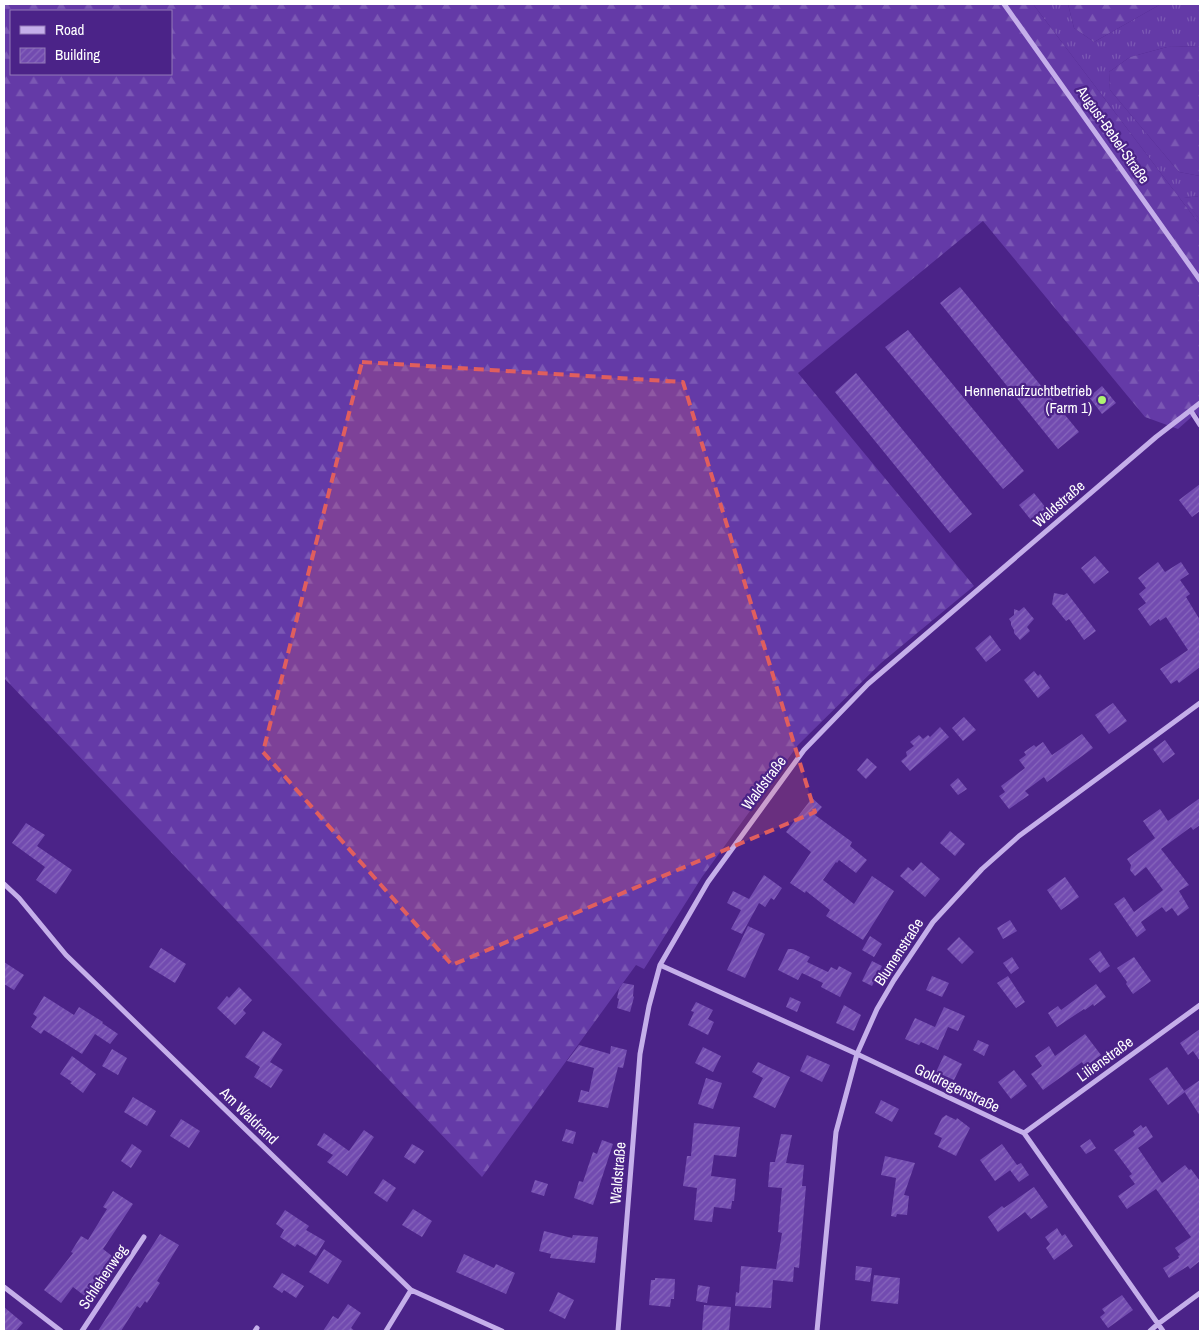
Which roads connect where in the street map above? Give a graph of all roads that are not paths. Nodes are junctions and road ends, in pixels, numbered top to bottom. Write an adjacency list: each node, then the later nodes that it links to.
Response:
1 (1004, 4): 2 (street, August-Bebel-Straße)
2 (1200, 280)
3 (1200, 403): 4 (street, Waldstraße)
4 (1191, 411): 5 (street); 8 (street, Waldstraße)
5 (1200, 425)
6 (1200, 703): 10 (street, Blumenstraße)
7 (4, 884): 14 (street, Am Waldrand)
8 (660, 965): 10 (street, Goldregenstraße); 21 (street, Waldstraße)
9 (1200, 1005): 11 (street, Lilienstraße)
10 (857, 1054): 11 (street, Goldregenstraße); 22 (street, Blumenstraße)
11 (1024, 1133): 16 (street, Goldregenstraße)
12 (144, 1237): 18 (street, Schlehenweg)
13 (4, 1287): 17 (street)
14 (411, 1290): 19 (street); 20 (street, Am Waldrand)
15 (1200, 1293): 16 (street)
16 (1158, 1324): 23 (street); 24 (street, Goldregenstraße)
17 (61, 1331)
18 (82, 1331)
19 (386, 1331)
20 (502, 1331)
21 (618, 1331)
22 (817, 1331)
23 (1150, 1331)
24 (1163, 1331)

